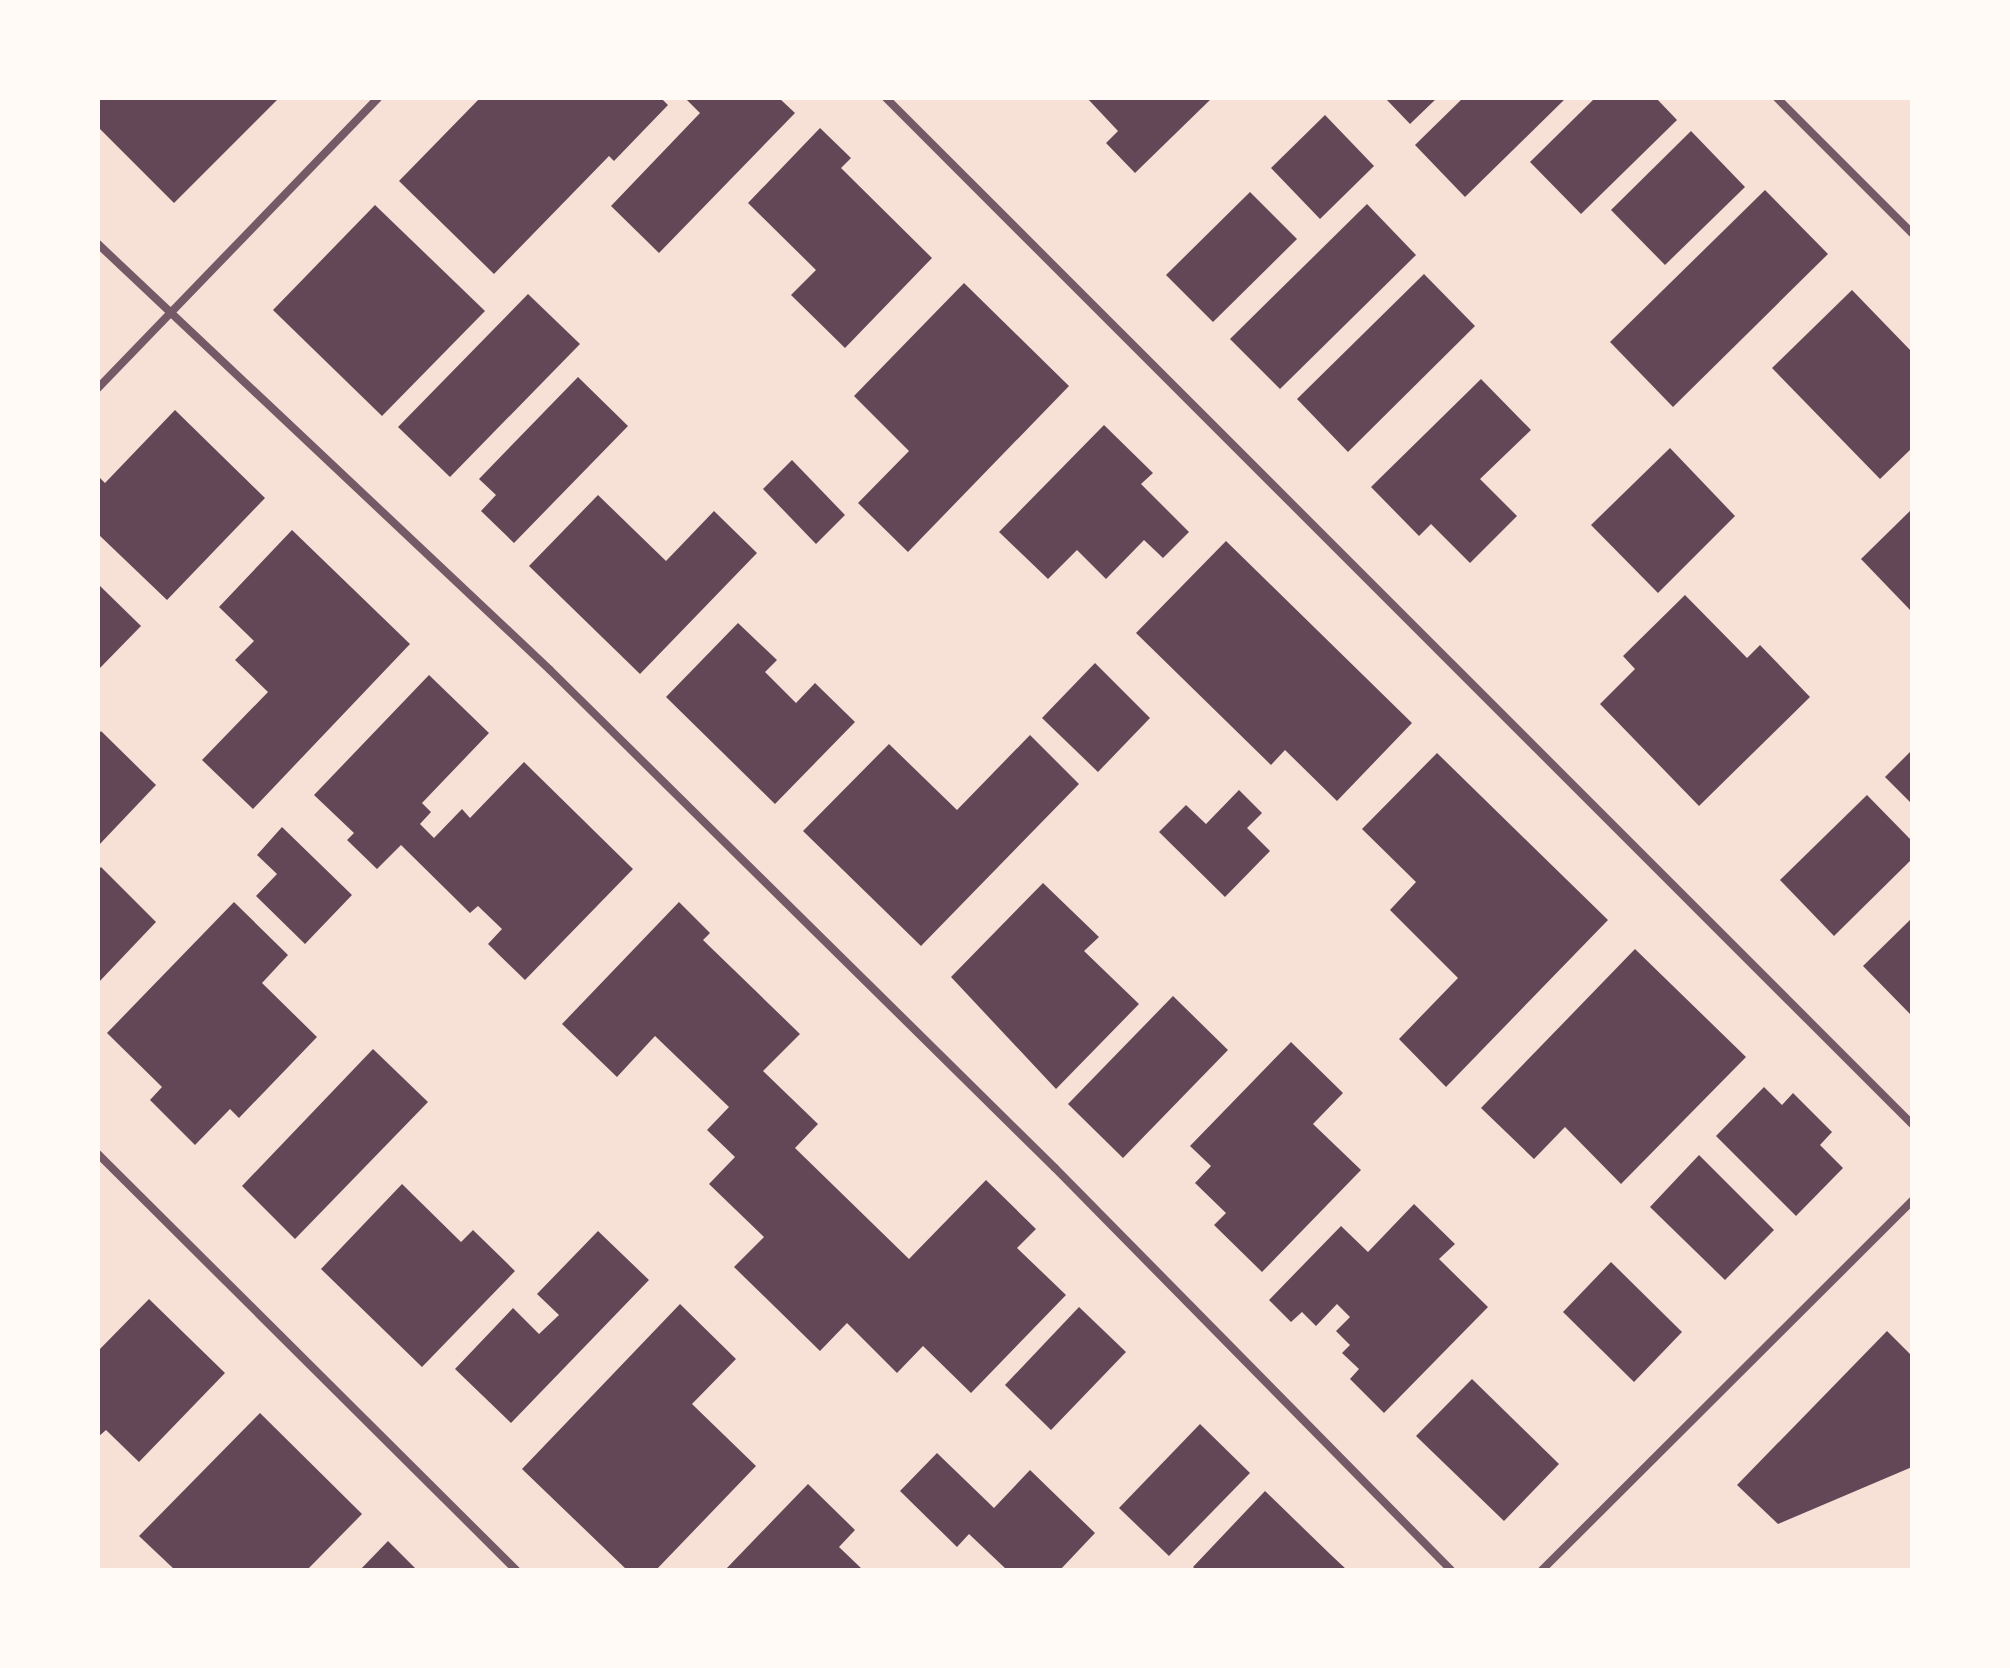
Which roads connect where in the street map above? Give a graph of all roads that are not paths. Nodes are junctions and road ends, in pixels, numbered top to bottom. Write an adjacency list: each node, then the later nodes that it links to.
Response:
1 (378, 98): 6 (street)
2 (886, 98): 8 (street)
3 (1777, 98): 4 (street)
4 (1912, 233)
5 (98, 244): 6 (street)
6 (169, 316): 7 (street); 12 (street)
7 (98, 388)
8 (1912, 1124)
9 (98, 1154): 11 (street)
10 (1912, 1201): 13 (street)
11 (516, 1570)
12 (1451, 1570)
13 (1542, 1570)

